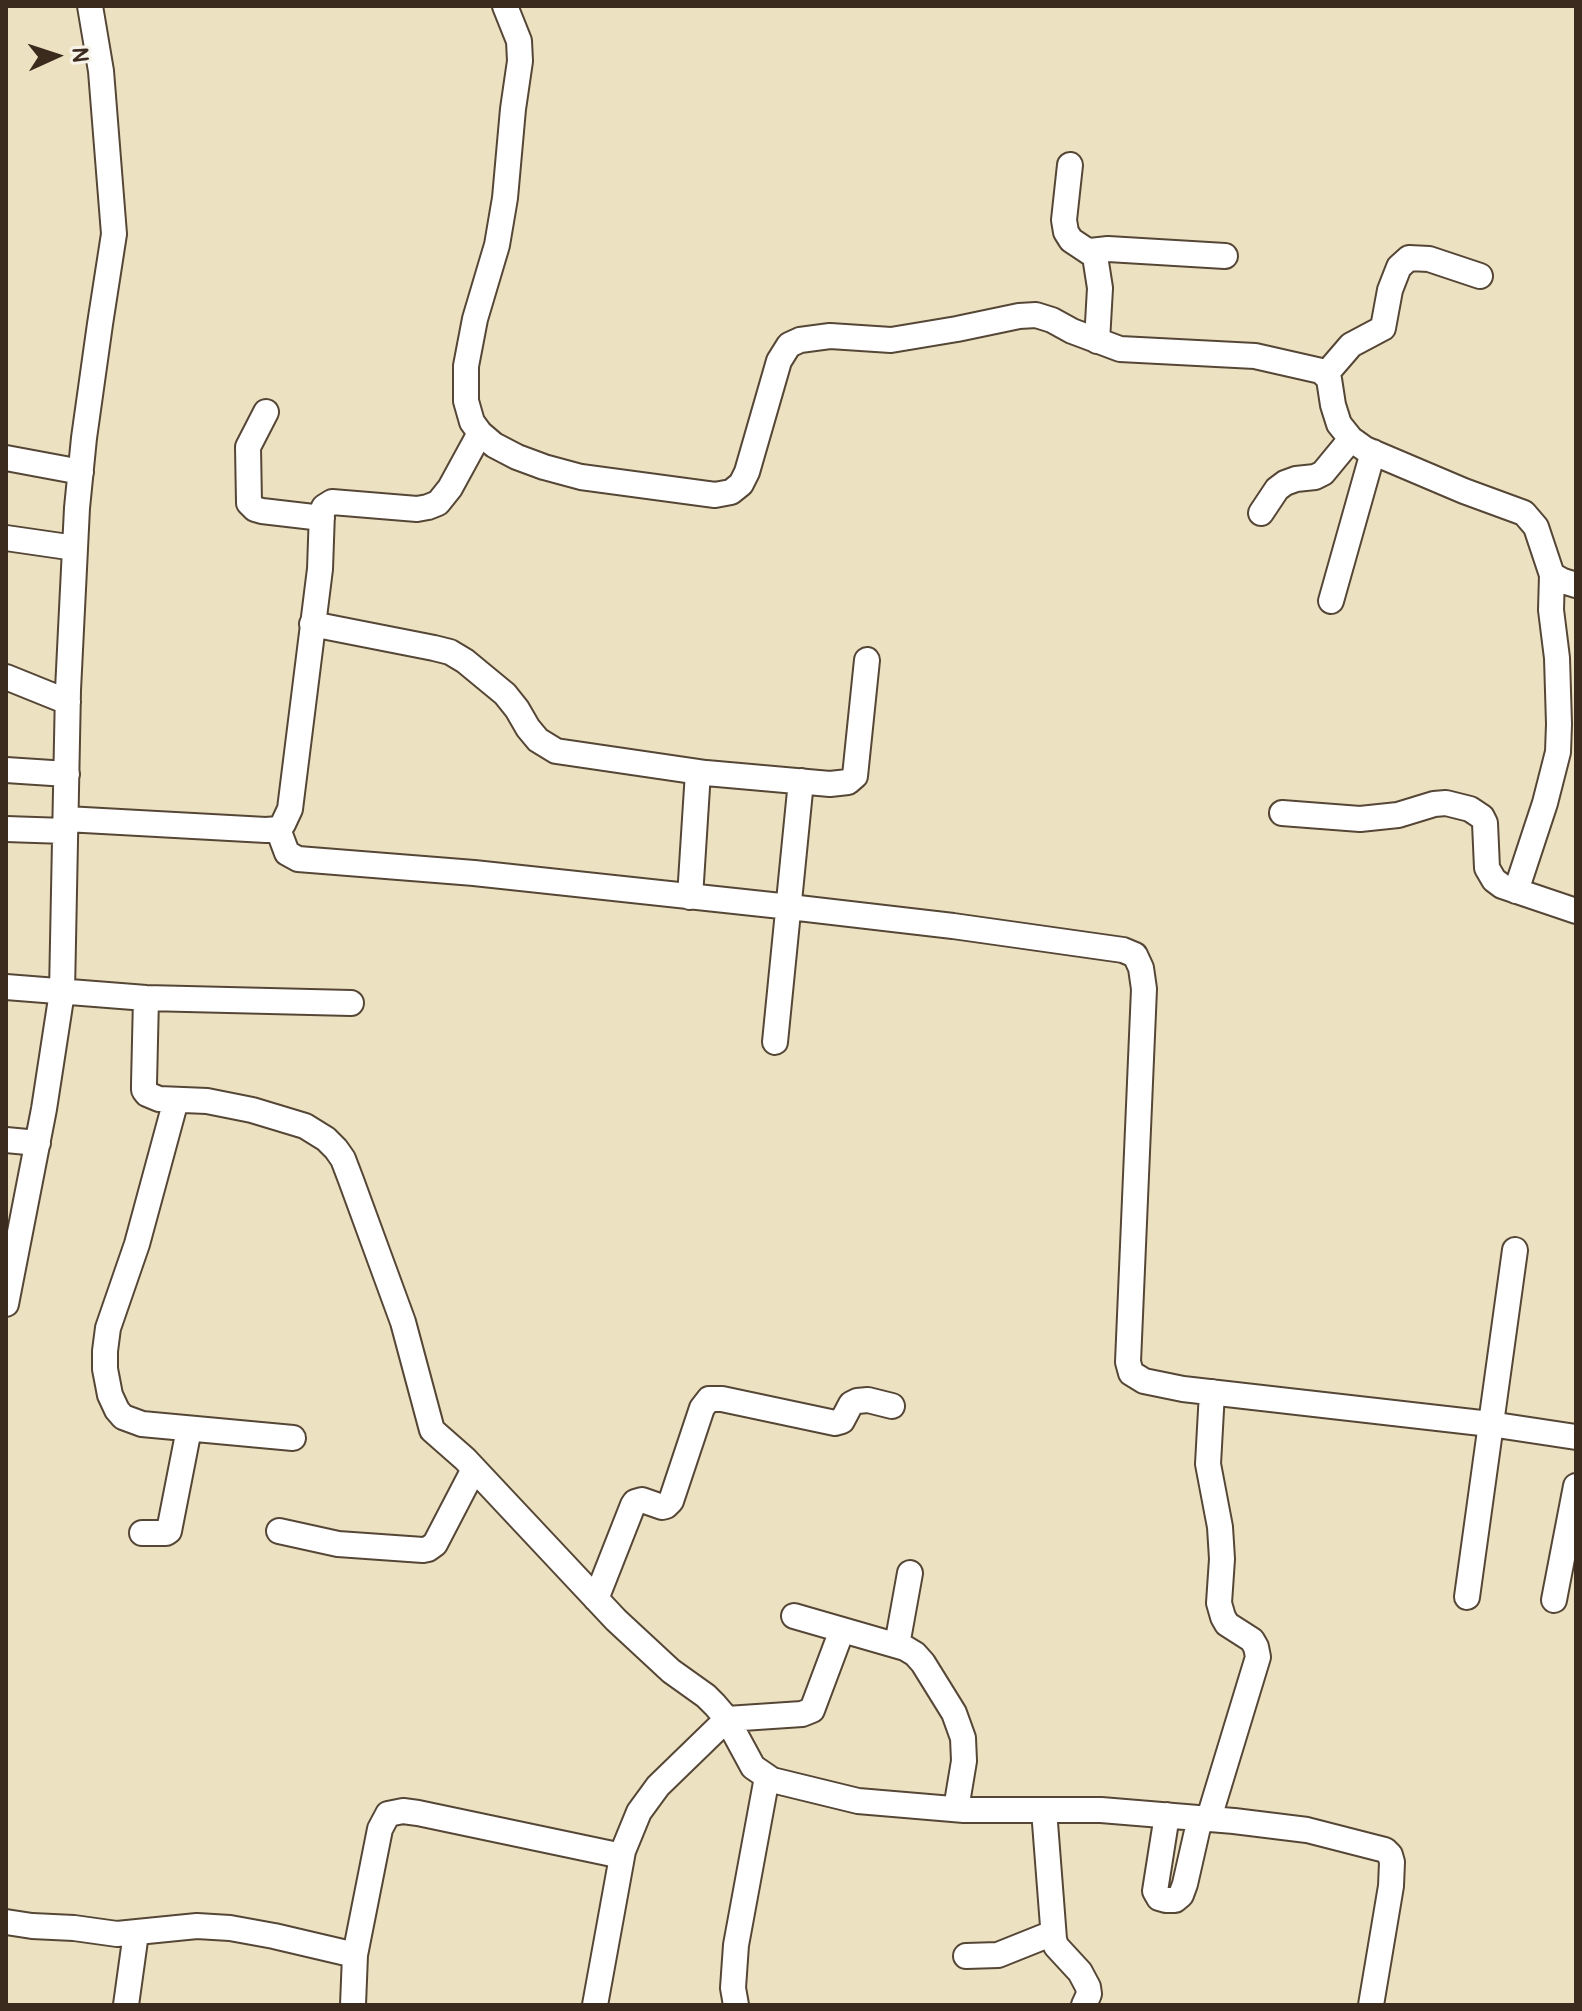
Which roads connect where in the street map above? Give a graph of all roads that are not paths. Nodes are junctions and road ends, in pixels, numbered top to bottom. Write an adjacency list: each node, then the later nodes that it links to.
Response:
1 (90, 6): 14 (street)
2 (505, 6): 10 (street)
3 (1070, 165): 4 (street)
4 (1090, 251): 5 (street); 7 (street)
5 (1225, 256)
6 (1480, 276): 8 (street)
7 (1097, 341): 8 (street); 10 (street)
8 (1326, 374): 11 (street)
9 (266, 412): 16 (street)
10 (480, 433): 16 (street)
11 (1351, 439): 12 (street); 15 (street)
12 (1373, 452): 19 (street); 21 (street)
13 (6, 458): 14 (street)
14 (81, 472): 18 (street)
15 (1261, 513)
16 (322, 518): 22 (street)
17 (6, 538): 18 (street)
18 (75, 548): 25 (street)
19 (1552, 575): 20 (street); 26 (street)
20 (1576, 585)
21 (1331, 601)
22 (312, 624): 28 (street); 34 (street)
23 (867, 660): 30 (street)
24 (6, 677): 25 (street)
25 (68, 702): 29 (street)
26 (1567, 746): 35 (street)
27 (6, 770): 29 (street)
28 (698, 772): 30 (street); 36 (street)
29 (67, 774): 32 (street)
30 (801, 781): 37 (street)
31 (1282, 813): 35 (street)
32 (66, 825): 33 (street); 34 (street); 40 (street)
33 (6, 829)
34 (278, 829): 36 (street)
35 (1516, 891): 38 (street)
36 (690, 897): 37 (street)
37 (787, 906): 43 (street); 49 (street)
38 (1576, 911)
39 (6, 987): 40 (street)
40 (62, 992): 41 (street); 46 (street)
41 (146, 998): 42 (street); 44 (street)
42 (351, 1003)
43 (775, 1042)
44 (176, 1100): 52 (street); 55 (street)
45 (6, 1140): 46 (street)
46 (38, 1143): 48 (street)
47 (1515, 1250): 51 (street)
48 (7, 1293)
49 (1212, 1392): 51 (street); 71 (street)
50 (892, 1406): 61 (street)
51 (1490, 1424): 53 (street); 60 (street)
52 (189, 1429): 54 (street); 58 (street)
53 (1576, 1437)
54 (293, 1438)
55 (474, 1469): 57 (street); 61 (street)
56 (1576, 1486): 62 (street)
57 (279, 1531)
58 (142, 1533)
59 (910, 1573): 65 (street)
60 (1467, 1597)
61 (596, 1599): 66 (street)
62 (1554, 1600)
63 (794, 1616): 64 (street)
64 (842, 1630): 65 (street); 66 (street)
65 (897, 1645): 68 (street)
66 (727, 1719): 67 (street); 72 (street)
67 (767, 1777): 68 (street); 81 (street)
68 (956, 1809): 69 (street)
69 (1044, 1810): 70 (street); 75 (street)
70 (1167, 1815): 71 (street); 71 (street)
71 (1205, 1818): 83 (street)
72 (622, 1856): 76 (street); 80 (street)
73 (6, 1922): 74 (street)
74 (136, 1933): 76 (street); 78 (street)
75 (1053, 1933): 77 (street); 82 (street)
76 (355, 1955): 79 (street)
77 (966, 1956)
78 (126, 2005)
79 (353, 2005)
80 (595, 2005)
81 (736, 2005)
82 (1084, 2005)
83 (1371, 2005)

